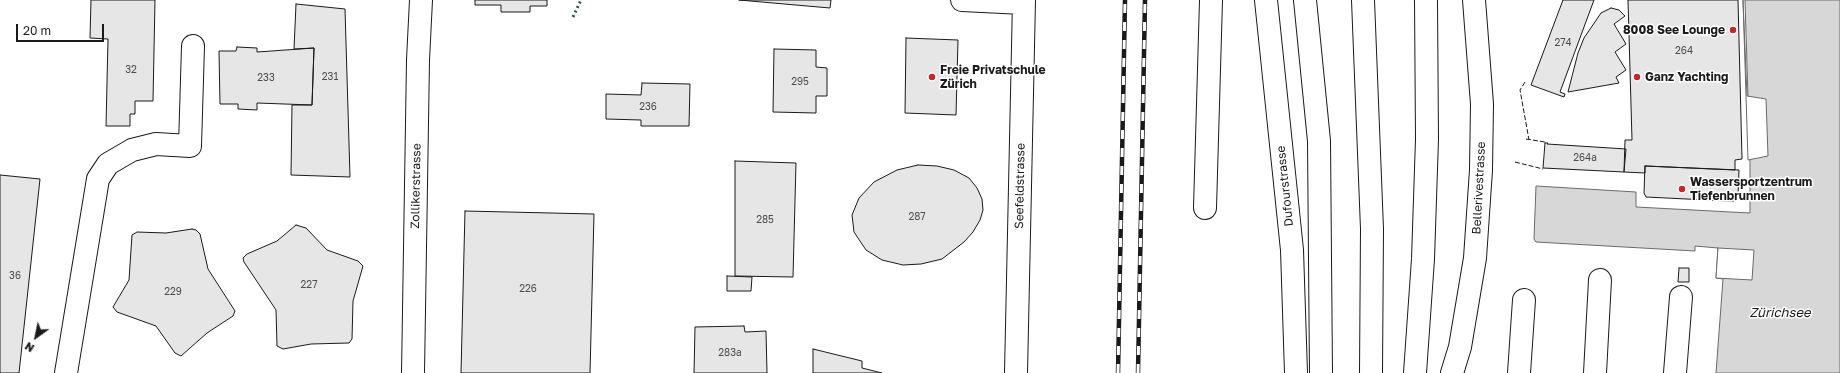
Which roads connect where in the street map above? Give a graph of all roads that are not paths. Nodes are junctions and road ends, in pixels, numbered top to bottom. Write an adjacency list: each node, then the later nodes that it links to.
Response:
1 (421, 0): 16 (main road, Zollikerstrasse)
2 (962, 0): 9 (main road)
3 (1211, 0): 11 (main road)
4 (1266, 0): 18 (main road, Dufourstrasse)
5 (1305, 0): 19 (main road)
6 (1363, 0): 20 (main road)
7 (1426, 0): 21 (main road)
8 (1474, 0): 22 (main road, Bellerivestrasse)
9 (1023, 2): 17 (main road, Seefeldstrasse)
10 (193, 46): 15 (main road)
11 (1205, 208)
12 (1600, 280): 24 (main road)
13 (1681, 297): 25 (main road)
14 (1524, 300): 23 (main road)
15 (66, 373)
16 (413, 373)
17 (1016, 373)
18 (1296, 373)
19 (1321, 373)
20 (1371, 373)
21 (1414, 373)
22 (1452, 373)
23 (1519, 373)
24 (1595, 373)
25 (1675, 373)

